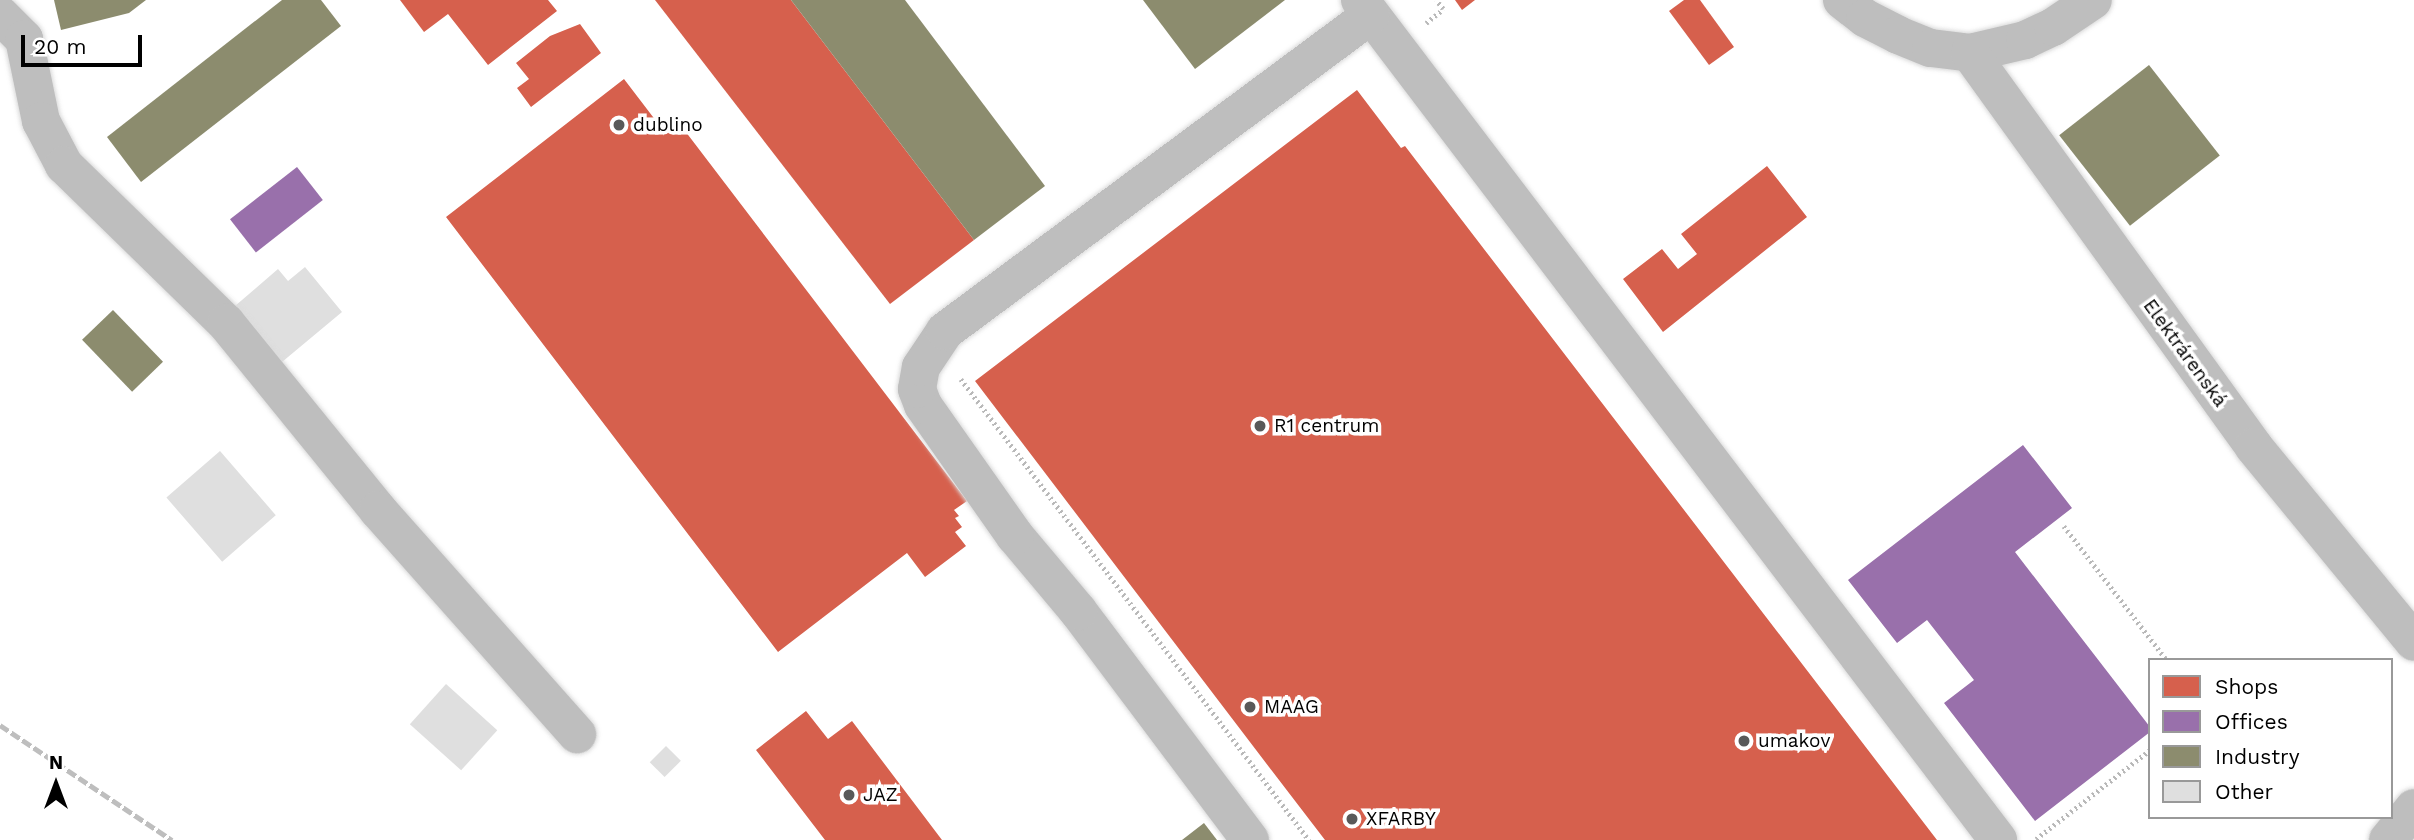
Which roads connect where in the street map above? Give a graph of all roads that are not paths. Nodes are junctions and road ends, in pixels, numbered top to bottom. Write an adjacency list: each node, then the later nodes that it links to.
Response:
1 (1842, 0): 5 (street)
2 (2093, 0): 5 (street)
3 (1366, 7): 9 (street); 10 (street)
4 (0, 15): 7 (street)
5 (1970, 53): 6 (street, Elektrárenská)
6 (2414, 642)
7 (577, 734)
8 (2414, 808): 11 (street)
9 (1250, 840)
10 (1998, 840)
11 (2388, 840)

